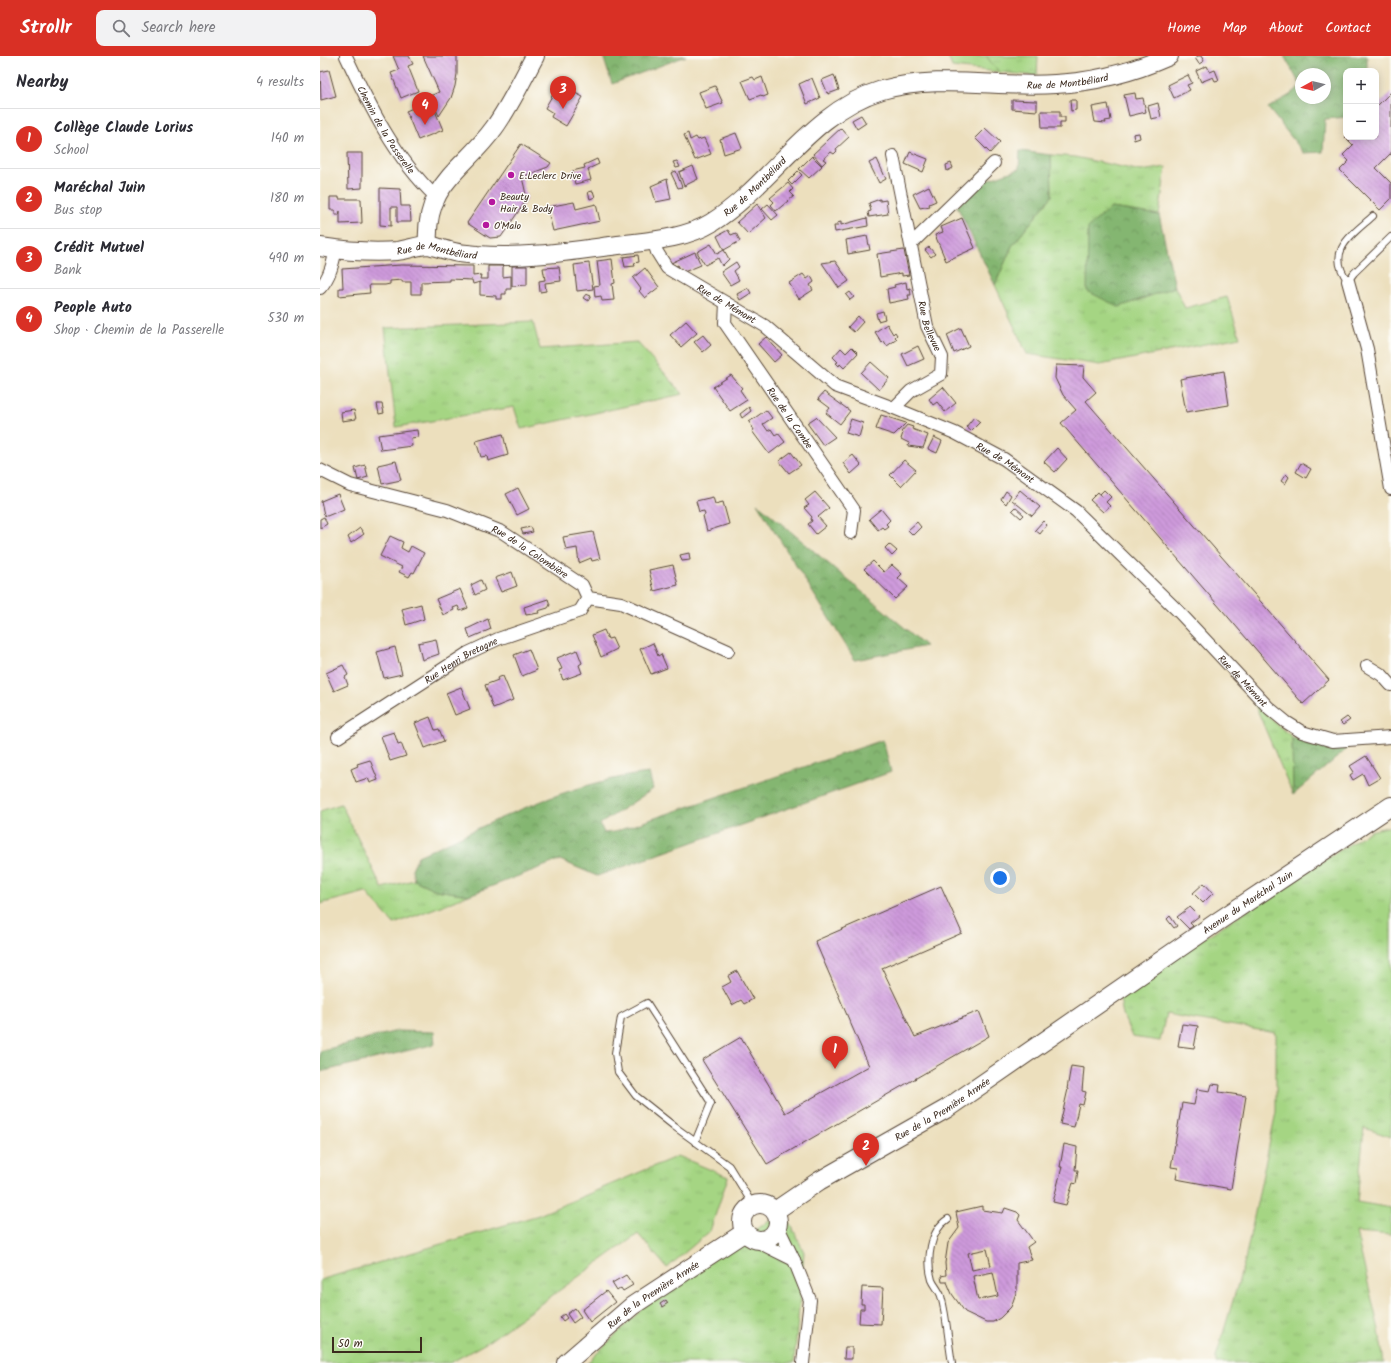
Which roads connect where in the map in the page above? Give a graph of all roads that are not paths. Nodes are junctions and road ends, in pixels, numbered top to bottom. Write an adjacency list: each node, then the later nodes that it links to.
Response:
1 (346, 56): 6 (street, Chemin de la Passerelle)
2 (535, 56): 6 (street)
3 (1168, 56): 9 (street, Rue de Montbéliard)
4 (893, 156): 10 (street, Rue Bellevue)
5 (994, 163): 10 (street)
6 (435, 196): 11 (street)
7 (1373, 216): 13 (lane)
8 (1391, 236): 13 (lane)
9 (653, 240): 11 (street, Rue de Montbéliard); 15 (street, Rue de Mémont)
10 (911, 244): 16 (street, Rue Bellevue)
11 (428, 245): 12 (street, Rue de Montbéliard)
12 (328, 248): 14 (street)
13 (1348, 281): 18 (street)
14 (320, 288)
15 (726, 303): 16 (street, Rue de Mémont); 19 (street, Rue de la Combe)
16 (894, 408): 25 (street, Rue de Mémont)
17 (320, 470): 20 (street, Rue de la Colombière)
18 (1391, 489)
19 (851, 533)
20 (588, 598): 21 (street); 24 (street, Rue Henri Bretagne)
21 (728, 651)
22 (1367, 666): 23 (street)
23 (1391, 685)
24 (338, 737)
25 (1391, 737)
26 (1391, 806): 27 (street, Avenue du Maréchal Juin)
27 (1105, 999): 30 (street, Rue de la Première Armée)
28 (695, 1142): 28 (lane); 29 (lane)
29 (752, 1205): 30 (street); 32 (street)
30 (777, 1219): 32 (street, Rue de la Première Armée); 33 (street)
31 (948, 1219): 36 (lane)
32 (750, 1236): 33 (street); 34 (street, Rue de la Première Armée)
33 (794, 1260): 35 (street)
34 (566, 1363)
35 (803, 1363)
36 (952, 1363)

